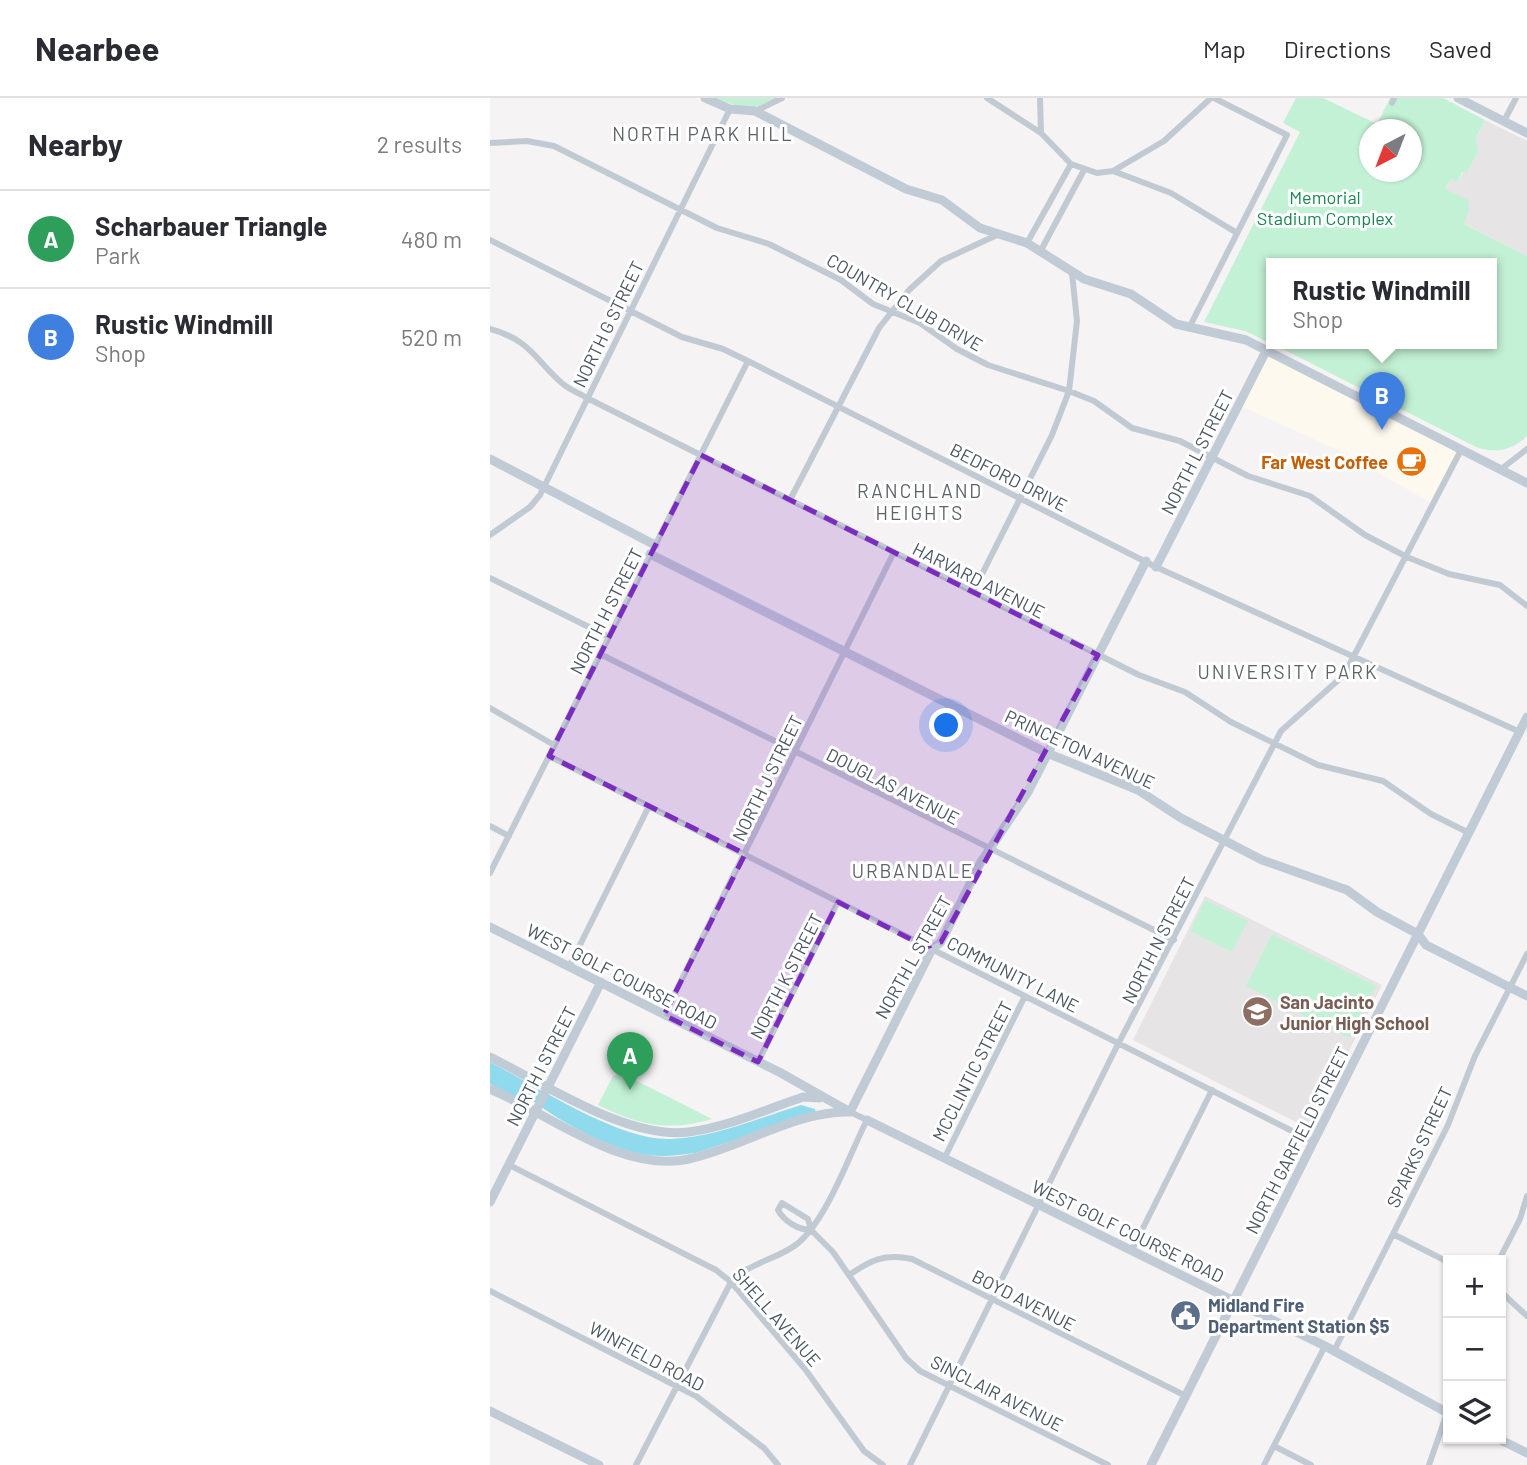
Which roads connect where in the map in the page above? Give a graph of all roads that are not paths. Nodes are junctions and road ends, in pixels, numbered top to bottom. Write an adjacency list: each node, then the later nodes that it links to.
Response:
1 (705, 98): 8 (street)
2 (782, 98): 9 (street)
3 (987, 98): 11 (street)
4 (1040, 98): 11 (street)
5 (1212, 98): 16 (street); 20 (street)
6 (1458, 98): 10 (street)
7 (1516, 98): 10 (street)
8 (730, 109): 9 (street); 18 (street, NORTH G STREET)
9 (755, 111): 21 (street)
10 (1504, 121): 12 (street)
11 (1041, 133): 14 (street)
12 (1527, 133)
13 (490, 143): 18 (street, COUNTRY CLUB DRIVE)
14 (1071, 164): 15 (street); 17 (street)
15 (1084, 170): 16 (street); 19 (street)
16 (1114, 171): 20 (street)
17 (1050, 202): 19 (street); 23 (street)
18 (681, 209): 26 (street, NORTH G STREET); 27 (street, COUNTRY CLUB DRIVE)
19 (1063, 209): 24 (street)
20 (1237, 233): 28 (street)
21 (997, 235): 23 (street); 27 (street)
22 (490, 240): 26 (street, BEDFORD DRIVE)
23 (1027, 243): 24 (street)
24 (1040, 252): 25 (street)
25 (1072, 274): 28 (street); 32 (street)
26 (630, 311): 31 (street, BEDFORD DRIVE); 33 (street, NORTH G STREET)
27 (892, 312): 32 (street, COUNTRY CLUB DRIVE); 34 (street)
28 (1189, 328): 30 (street)
29 (490, 329): 33 (street, HARVARD AVENUE)
30 (1266, 351): 36 (street); 38 (street, NORTH L STREET)
31 (748, 361): 34 (street, BEDFORD DRIVE); 37 (street, NORTH H STREET)
32 (1069, 391): 38 (street, COUNTRY CLUB DRIVE); 43 (street)
33 (587, 397): 37 (street, HARVARD AVENUE); 42 (street, NORTH G STREET)
34 (839, 407): 43 (street, BEDFORD DRIVE); 44 (street)
35 (1527, 449): 40 (street)
36 (1461, 450): 40 (street); 48 (street, NORTH N STREET)
37 (701, 455): 44 (street, HARVARD AVENUE); 46 (street, NORTH H STREET)
38 (1212, 457): 48 (street, COUNTRY CLUB DRIVE); 50 (street, NORTH L STREET)
39 (490, 459): 42 (street, PRINCETON AVENUE)
40 (1500, 470): 41 (street)
41 (1527, 483)
42 (543, 487): 45 (street, NORTH G STREET); 46 (street, PRINCETON AVENUE)
43 (1021, 499): 49 (street, BEDFORD DRIVE); 52 (street)
44 (790, 500): 47 (street, HARVARD AVENUE)
45 (490, 535)
46 (652, 550): 54 (street, NORTH H STREET); 55 (street, PRINCETON AVENUE)
47 (894, 552): 52 (street, HARVARD AVENUE); 55 (street, NORTH J STREET)
48 (1407, 557): 53 (street, COUNTRY CLUB DRIVE); 58 (street, NORTH N STREET)
49 (1146, 561): 50 (street, BEDFORD DRIVE); 57 (street, NORTH L STREET)
50 (1156, 567): 58 (street, BEDFORD DRIVE)
51 (490, 578): 54 (street)
52 (973, 592): 57 (street, HARVARD AVENUE)
53 (1527, 606)
54 (608, 637): 56 (street, NORTH H STREET)
55 (844, 652): 64 (street, NORTH J STREET); 65 (street, PRINCETON AVENUE)
56 (600, 654): 63 (street, NORTH H STREET); 64 (street, DOUGLAS AVENUE)
57 (1098, 655): 62 (street, HARVARD AVENUE); 65 (street, NORTH L STREET)
58 (1355, 655): 61 (street, BEDFORD DRIVE); 62 (street, NORTH N STREET)
59 (490, 708): 63 (street)
60 (1527, 717): 61 (street, NORTH GARFIELD STREET)
61 (1520, 732): 69 (street, NORTH GARFIELD STREET)
62 (1274, 744): 69 (street, HARVARD AVENUE); 71 (street, NORTH N STREET)
63 (554, 746): 66 (street, NORTH H STREET)
64 (795, 752): 72 (street, DOUGLAS AVENUE); 73 (street, NORTH J STREET)
65 (1047, 754): 71 (street, PRINCETON AVENUE); 72 (street, NORTH L STREET)
66 (549, 756): 67 (street, COMMUNITY LANE); 70 (street, NORTH H STREET)
67 (649, 806): 73 (street, COMMUNITY LANE); 81 (street)
68 (490, 826): 70 (street)
69 (1469, 833): 77 (street, NORTH GARFIELD STREET)
70 (509, 836): 74 (street, NORTH H STREET)
71 (1224, 840): 77 (street, PRINCETON AVENUE); 78 (street, NORTH N STREET)
72 (989, 850): 78 (street, DOUGLAS AVENUE); 79 (street, NORTH L STREET)
73 (745, 854): 75 (street, COMMUNITY LANE); 86 (street, NORTH J STREET)
74 (490, 873)
75 (838, 902): 79 (street, COMMUNITY LANE); 89 (street, NORTH K STREET)
76 (490, 927): 81 (street, WEST GOLF COURSE ROAD)
77 (1418, 934): 83 (street, PRINCETON AVENUE); 96 (street, NORTH GARFIELD STREET)
78 (1174, 940): 87 (street, NORTH N STREET)
79 (932, 949): 84 (street, COMMUNITY LANE); 94 (street, NORTH L STREET)
80 (1527, 954): 83 (street, SPARKS STREET)
81 (569, 967): 82 (street, WEST GOLF COURSE ROAD)
82 (601, 982): 86 (street, WEST GOLF COURSE ROAD); 90 (street, NORTH I STREET)
83 (1510, 987): 85 (street, PRINCETON AVENUE); 103 (street, SPARKS STREET)
84 (1025, 996): 87 (street, COMMUNITY LANE); 97 (street, MCCLINTIC STREET)
85 (1527, 996)
86 (664, 1015): 89 (street, WEST GOLF COURSE ROAD)
87 (1120, 1044): 92 (street, COMMUNITY LANE); 101 (street, NORTH N STREET)
88 (490, 1057): 90 (street)
89 (758, 1062): 94 (street, WEST GOLF COURSE ROAD)
90 (547, 1088): 93 (street, NORTH I STREET); 94 (street)
91 (490, 1089): 93 (street)
92 (1212, 1090): 96 (street, COMMUNITY LANE); 104 (street)
93 (537, 1110): 94 (street); 98 (street, NORTH I STREET)
94 (850, 1112): 95 (street)
95 (867, 1120): 97 (street, WEST GOLF COURSE ROAD); 102 (street)
96 (1314, 1142): 112 (street, NORTH GARFIELD STREET)
97 (944, 1159): 101 (street, WEST GOLF COURSE ROAD)
98 (509, 1165): 100 (street, NORTH I STREET); 108 (street, SHELL AVENUE)
99 (1527, 1196): 105 (street)
100 (490, 1202)
101 (1039, 1206): 104 (street, WEST GOLF COURSE ROAD); 111 (street, NORTH N STREET)
102 (811, 1230): 102 (street, SINCLAIR AVENUE); 107 (street, SINCLAIR AVENUE); 108 (street)
103 (1393, 1234): 106 (street); 114 (street, SPARKS STREET)
104 (1132, 1250): 112 (street, WEST GOLF COURSE ROAD)
105 (1502, 1255)
106 (1443, 1259)
107 (849, 1275): 111 (street, BOYD AVENUE); 116 (street, SINCLAIR AVENUE)
108 (731, 1282): 115 (street); 127 (street, SHELL AVENUE)
109 (490, 1291): 115 (street, WINFIELD ROAD)
110 (1506, 1297): 113 (street)
111 (993, 1300): 116 (street, NORTH N STREET); 117 (street, BOYD AVENUE)
112 (1234, 1300): 114 (street, WEST GOLF COURSE ROAD); 117 (street, NORTH GARFIELD STREET)
113 (1527, 1316)
114 (1330, 1348): 118 (street, WEST GOLF COURSE ROAD); 122 (street, SPARKS STREET)
115 (676, 1385): 125 (street); 126 (street, WINFIELD ROAD)
116 (950, 1385): 128 (street, NORTH N STREET); 129 (street, SINCLAIR AVENUE)
117 (1186, 1396): 130 (street, NORTH GARFIELD STREET)
118 (1443, 1410)
119 (490, 1411): 124 (street)
120 (1443, 1427): 133 (street)
121 (1506, 1442): 123 (street)
122 (1273, 1446): 131 (street, SPARKS STREET); 132 (street)
123 (1526, 1449)
124 (599, 1465)
125 (636, 1465)
126 (778, 1465)
127 (883, 1465)
128 (910, 1465)
129 (1108, 1465)
130 (1151, 1465)
131 (1264, 1465)
132 (1311, 1465)
133 (1429, 1465)

